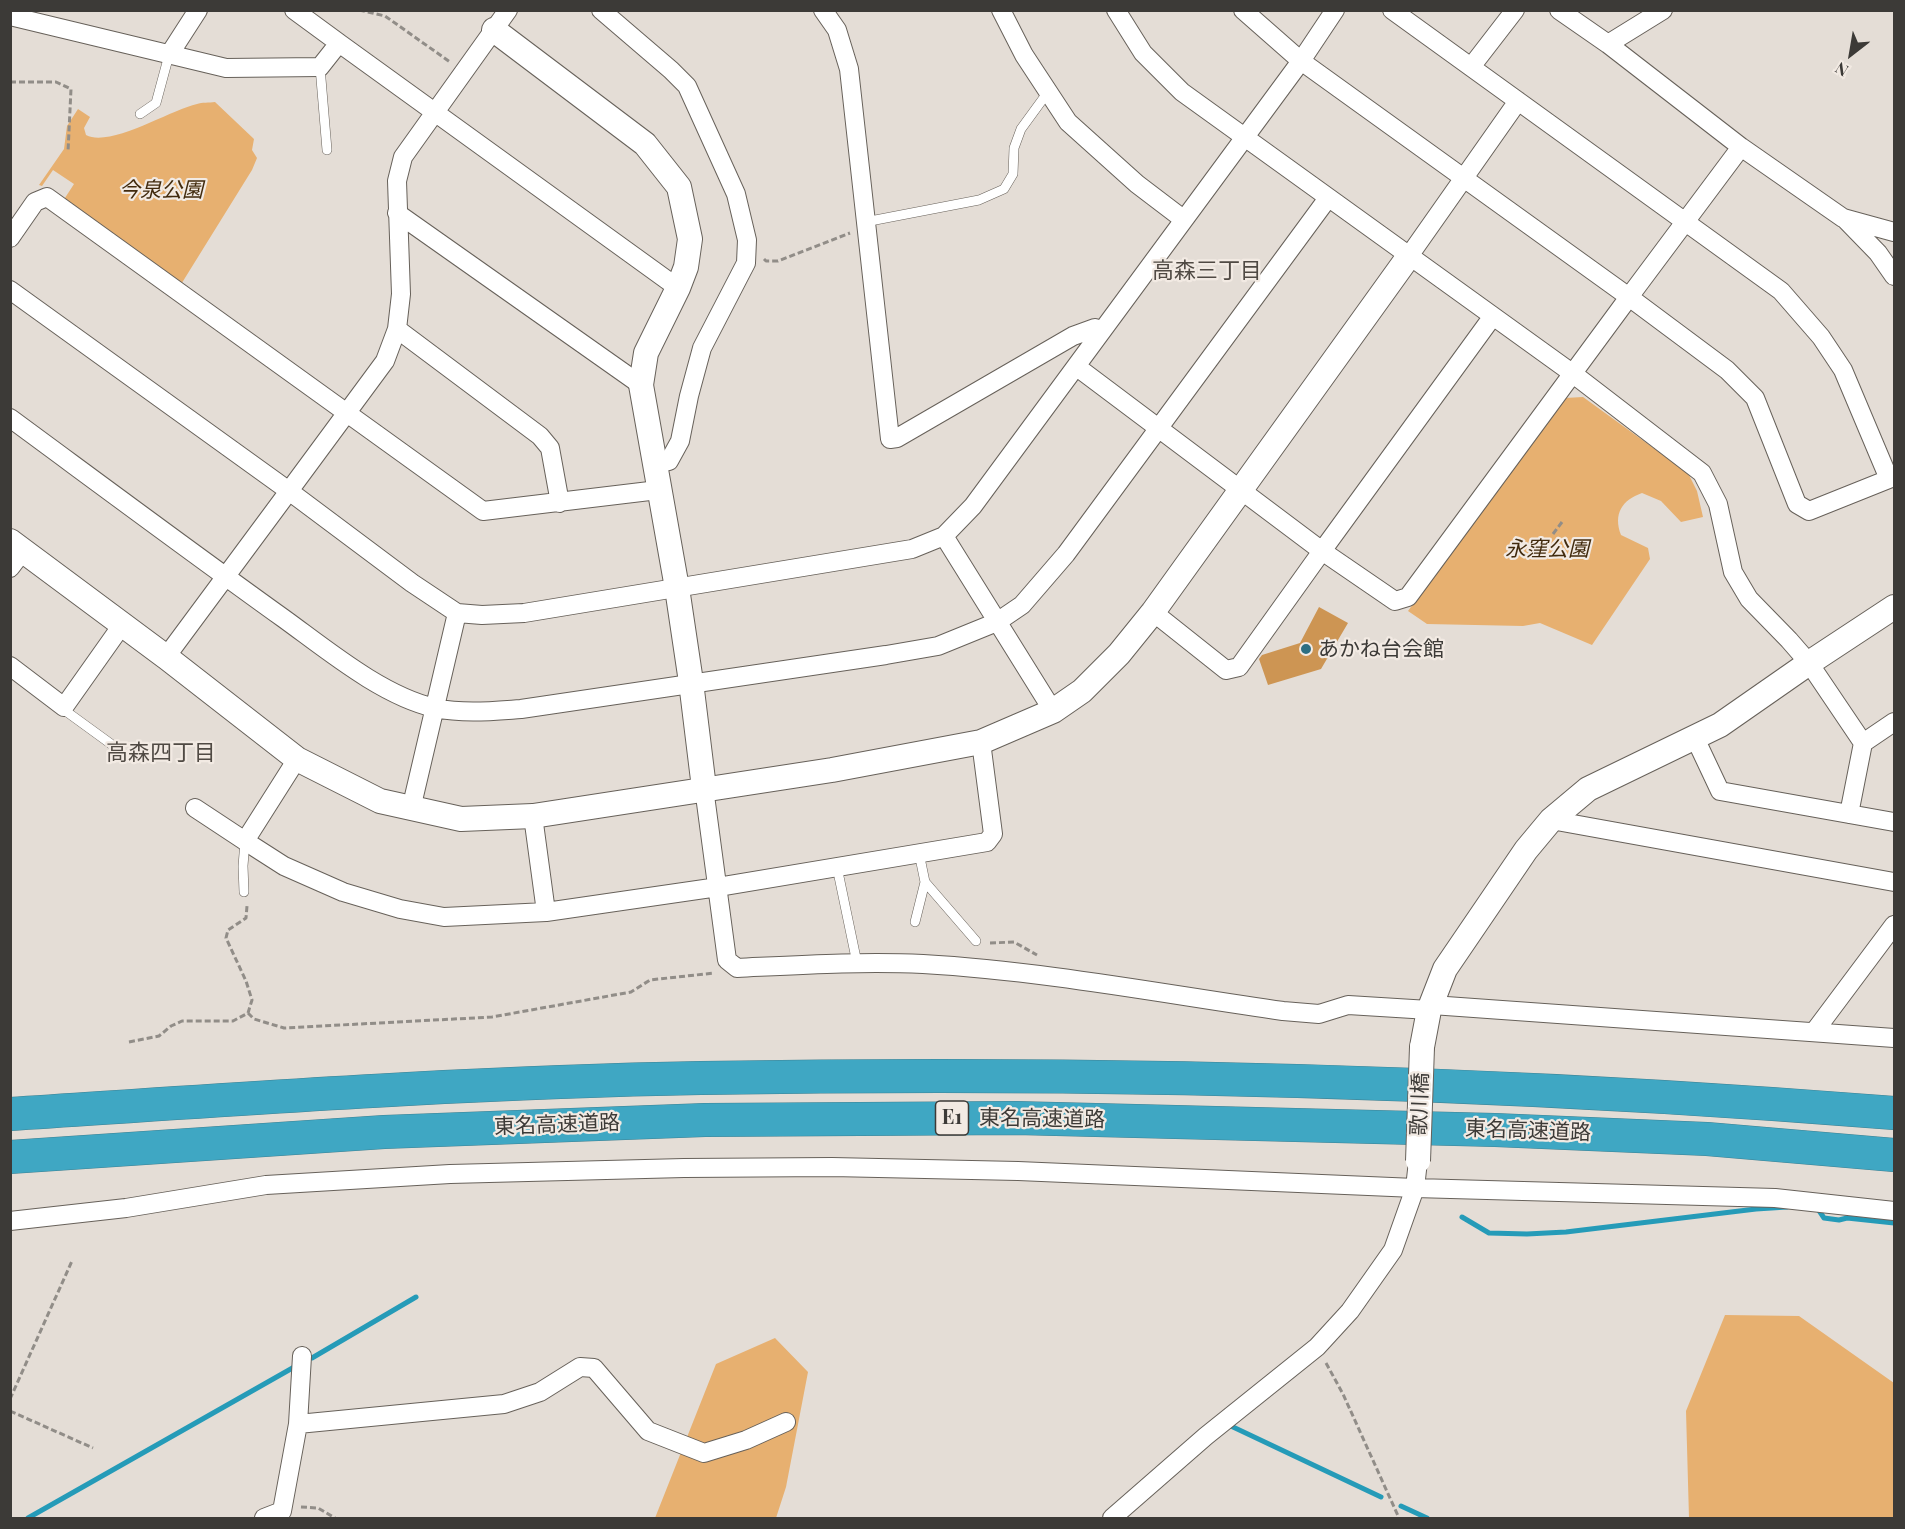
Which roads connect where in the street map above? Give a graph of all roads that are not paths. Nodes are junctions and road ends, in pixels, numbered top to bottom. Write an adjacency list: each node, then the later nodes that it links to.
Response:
1 (198, 10): 18 (street)
2 (294, 10): 16 (street)
3 (508, 10): 15 (street)
4 (601, 10): 52 (street)
5 (823, 10): 35 (street)
6 (1001, 10): 22 (street)
7 (1116, 10): 26 (street)
8 (1243, 10): 19 (street)
9 (1335, 10): 19 (street)
10 (1392, 10): 21 (street)
11 (1515, 10): 21 (street)
12 (1559, 10): 17 (street)
13 (1663, 10): 17 (street)
14 (10, 16): 18 (street)
15 (494, 30): 24 (street); 40 (street)
16 (339, 43): 20 (street); 24 (street)
17 (1608, 44): 27 (street)
18 (169, 55): 20 (street); 25 (lane)
19 (1301, 61): 26 (street); 29 (street)
20 (320, 67): 28 (lane)
21 (1471, 68): 23 (street)
22 (1048, 92): 33 (street); 35 (lane)
23 (1518, 101): 29 (street); 34 (street)
24 (434, 112): 31 (street); 40 (street)
25 (140, 114)
26 (1244, 138): 30 (street); 33 (street)
27 (1742, 147): 32 (street); 34 (street)
28 (327, 150)
29 (1464, 178): 38 (street); 42 (street)
30 (1328, 198): 38 (street); 51 (street)
31 (397, 213): 44 (street); 48 (street)
32 (1843, 218): 36 (street); 39 (street)
33 (1184, 219): 45 (street)
34 (1685, 221): 42 (street); 53 (street)
35 (866, 224): 45 (street)
36 (1894, 232)
37 (10, 238): 49 (street)
38 (1409, 256): 43 (street); 55 (street)
39 (1894, 276)
40 (678, 288): 48 (street)
41 (10, 290): 56 (street)
42 (1629, 297): 47 (street); 53 (street)
43 (1493, 316): 47 (street); 59 (street)
44 (397, 329): 49 (street); 57 (street)
45 (1102, 331): 46 (street)
46 (1077, 367): 51 (street); 58 (street)
47 (1572, 373): 59 (street); 69 (street)
48 (641, 385): 52 (street)
49 (345, 413): 56 (street); 57 (street)
50 (10, 418): 61 (street)
51 (1159, 429): 55 (street); 66 (street)
52 (655, 464): 54 (street)
53 (1892, 478)
54 (658, 490): 57 (street); 62 (street)
55 (1241, 490): 59 (street); 64 (street)
56 (289, 491): 61 (street); 65 (street)
57 (560, 503)
58 (944, 536): 62 (street); 66 (street)
59 (1322, 551): 64 (street)
60 (15, 554): 67 (street)
61 (226, 577): 68 (street); 73 (street)
62 (677, 588): 65 (street); 71 (street)
63 (1894, 608): 69 (street, 歌川橋)
64 (1153, 612): 74 (street)
65 (458, 613): 73 (street)
66 (997, 622): 71 (street); 74 (street)
67 (122, 625): 68 (street); 72 (street)
68 (166, 657): 80 (street)
69 (1809, 663): 76 (street, 歌川橋); 78 (street)
70 (10, 666): 72 (street)
71 (691, 682): 73 (street); 81 (street)
72 (64, 706): 79 (lane)
73 (434, 707): 83 (street)
74 (1053, 711): 77 (street)
75 (1894, 723): 78 (street)
76 (1695, 738): 84 (street); 86 (street, 歌川橋)
77 (981, 742): 81 (street); 89 (street)
78 (1863, 743): 84 (street)
79 (111, 744)
80 (297, 759): 83 (street); 88 (street)
81 (704, 788): 85 (street); 93 (street)
82 (195, 808): 88 (street)
83 (411, 809): 85 (street)
84 (1849, 814): 87 (street)
85 (533, 816): 95 (street)
86 (1551, 820): 92 (street); 100 (street, 歌川橋)
87 (1894, 822)
88 (245, 841): 94 (lane); 95 (street)
89 (919, 853): 90 (street); 91 (lane)
90 (837, 867): 93 (street); 99 (lane)
91 (925, 882): 96 (lane); 98 (lane)
92 (1894, 882)
93 (718, 887): 95 (street); 99 (street)
94 (244, 892)
95 (546, 912)
96 (915, 922)
97 (1894, 926): 101 (street)
98 (976, 941)
99 (857, 963): 100 (street)
100 (1430, 1007): 101 (street); 107 (street, 歌川橋, bridge)
101 (1814, 1032): 102 (street)
102 (1894, 1038)
103 (1894, 1113): 104 (highway, 東名高速道路 / E1)
104 (10, 1114)
105 (1894, 1155): 106 (highway, 東名高速道路 / E1)
106 (10, 1156)
107 (1418, 1161): 108 (street)
108 (1415, 1188): 109 (street); 110 (street); 115 (street)
109 (1894, 1211)
110 (10, 1221)
111 (303, 1356): 113 (street)
112 (786, 1422): 113 (street)
113 (298, 1424): 114 (street)
114 (264, 1518)
115 (1112, 1518)

